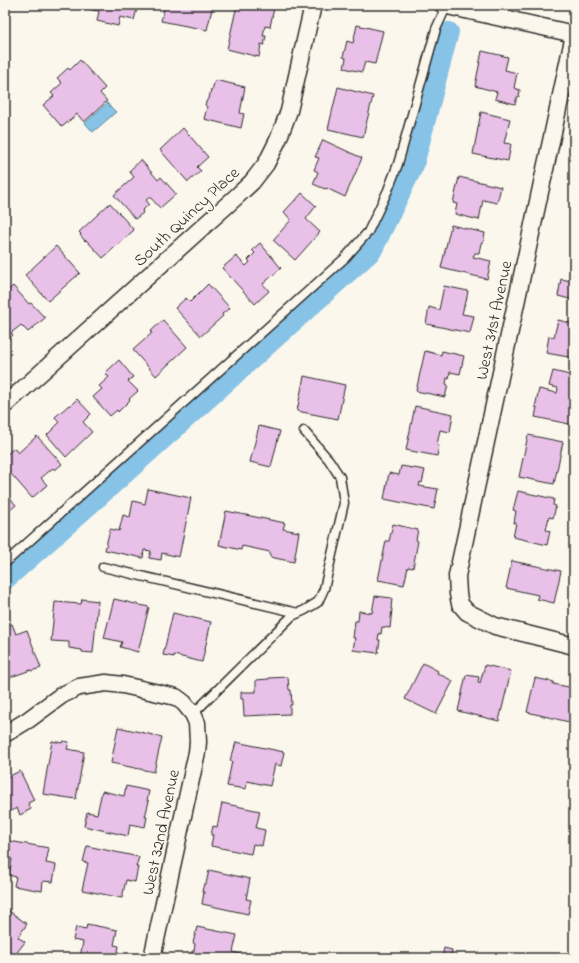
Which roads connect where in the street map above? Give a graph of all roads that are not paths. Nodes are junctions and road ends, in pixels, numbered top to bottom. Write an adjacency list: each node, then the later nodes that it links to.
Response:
1 (313, 5): 4 (street, South Quincy Place)
2 (445, 5): 3 (street); 6 (lane)
3 (574, 34): 9 (street, West 31st Avenue)
4 (5, 405)
5 (304, 431): 8 (lane)
6 (5, 563)
7 (103, 567): 8 (lane)
8 (298, 613): 10 (lane)
9 (574, 646)
10 (192, 714): 11 (street); 12 (street, West 32nd Avenue)
11 (5, 734)
12 (152, 958)

